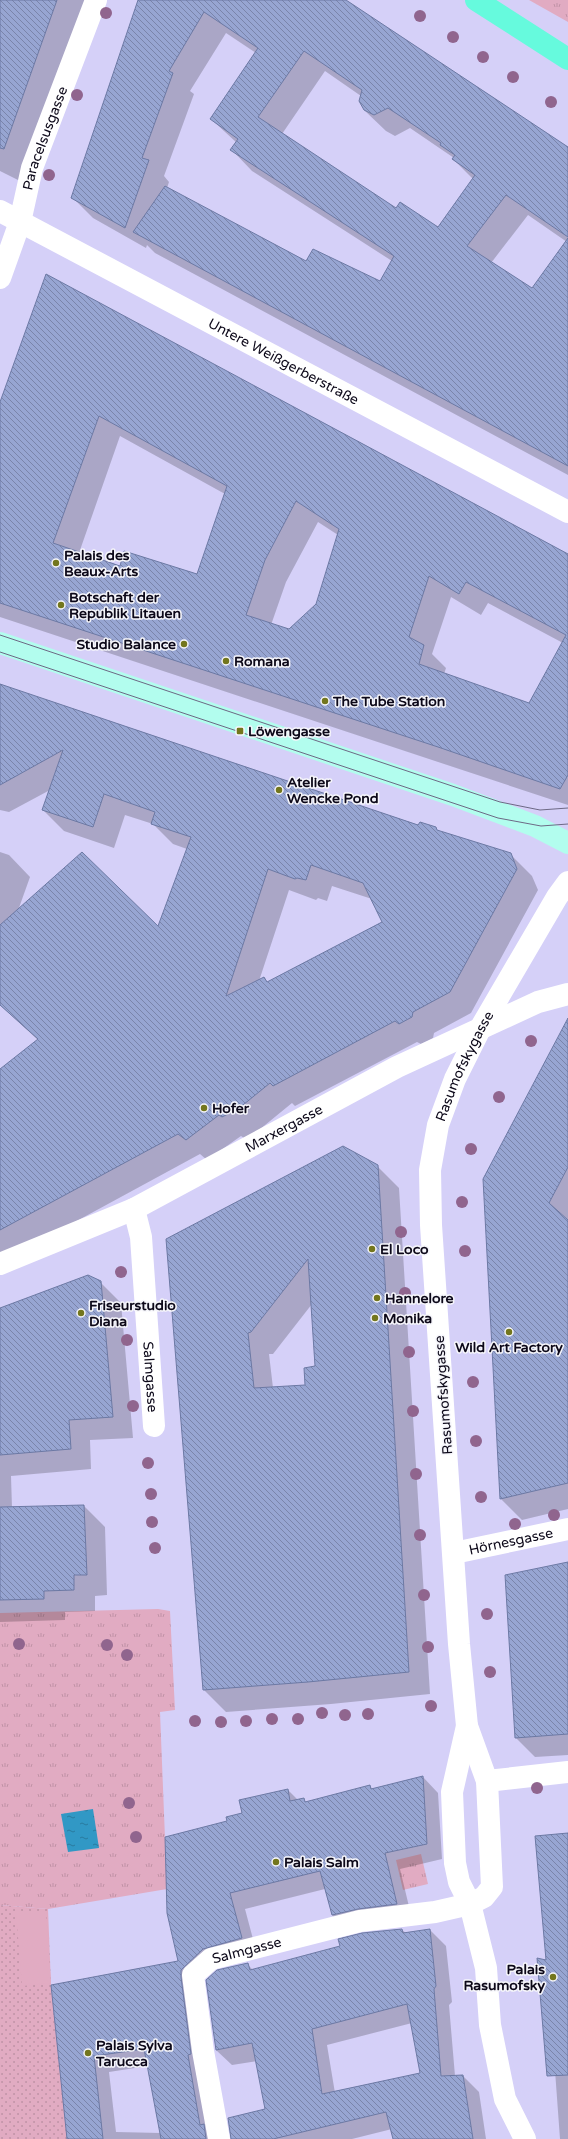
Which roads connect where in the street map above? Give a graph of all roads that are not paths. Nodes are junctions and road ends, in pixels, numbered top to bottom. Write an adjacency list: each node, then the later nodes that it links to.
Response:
1 (96, 0): 5 (street, Paracelsusgasse)
2 (476, 0): 3 (main road)
3 (568, 59)
4 (0, 211): 5 (street, Untere Weißgerberstraße)
5 (20, 222): 6 (street, Paracelsusgasse); 7 (street, Untere Weißgerberstraße)
6 (0, 278)
7 (568, 512)
8 (0, 643): 9 (street)
9 (568, 843)
10 (568, 882): 12 (street, Rasumofskygasse)
11 (568, 994): 12 (street, Marxergasse)
12 (481, 1027): 13 (street, Marxergasse); 17 (street, Rasumofskygasse)
13 (134, 1209): 14 (street, Marxergasse); 15 (street, Salmgasse)
14 (0, 1264)
15 (154, 1426)
16 (568, 1529): 17 (street, Hörnesgasse)
17 (454, 1553): 18 (street, Rasumofskygasse)
18 (467, 1726): 20 (street, Rasumofskygasse); 21 (street, Rasumofskygasse)
19 (568, 1772): 20 (street)
20 (487, 1781): 21 (street, Rasumofskygasse)
21 (470, 1904): 22 (street, Salmgasse); 23 (street, Rasumofskygasse)
22 (219, 2139)
23 (525, 2139)

